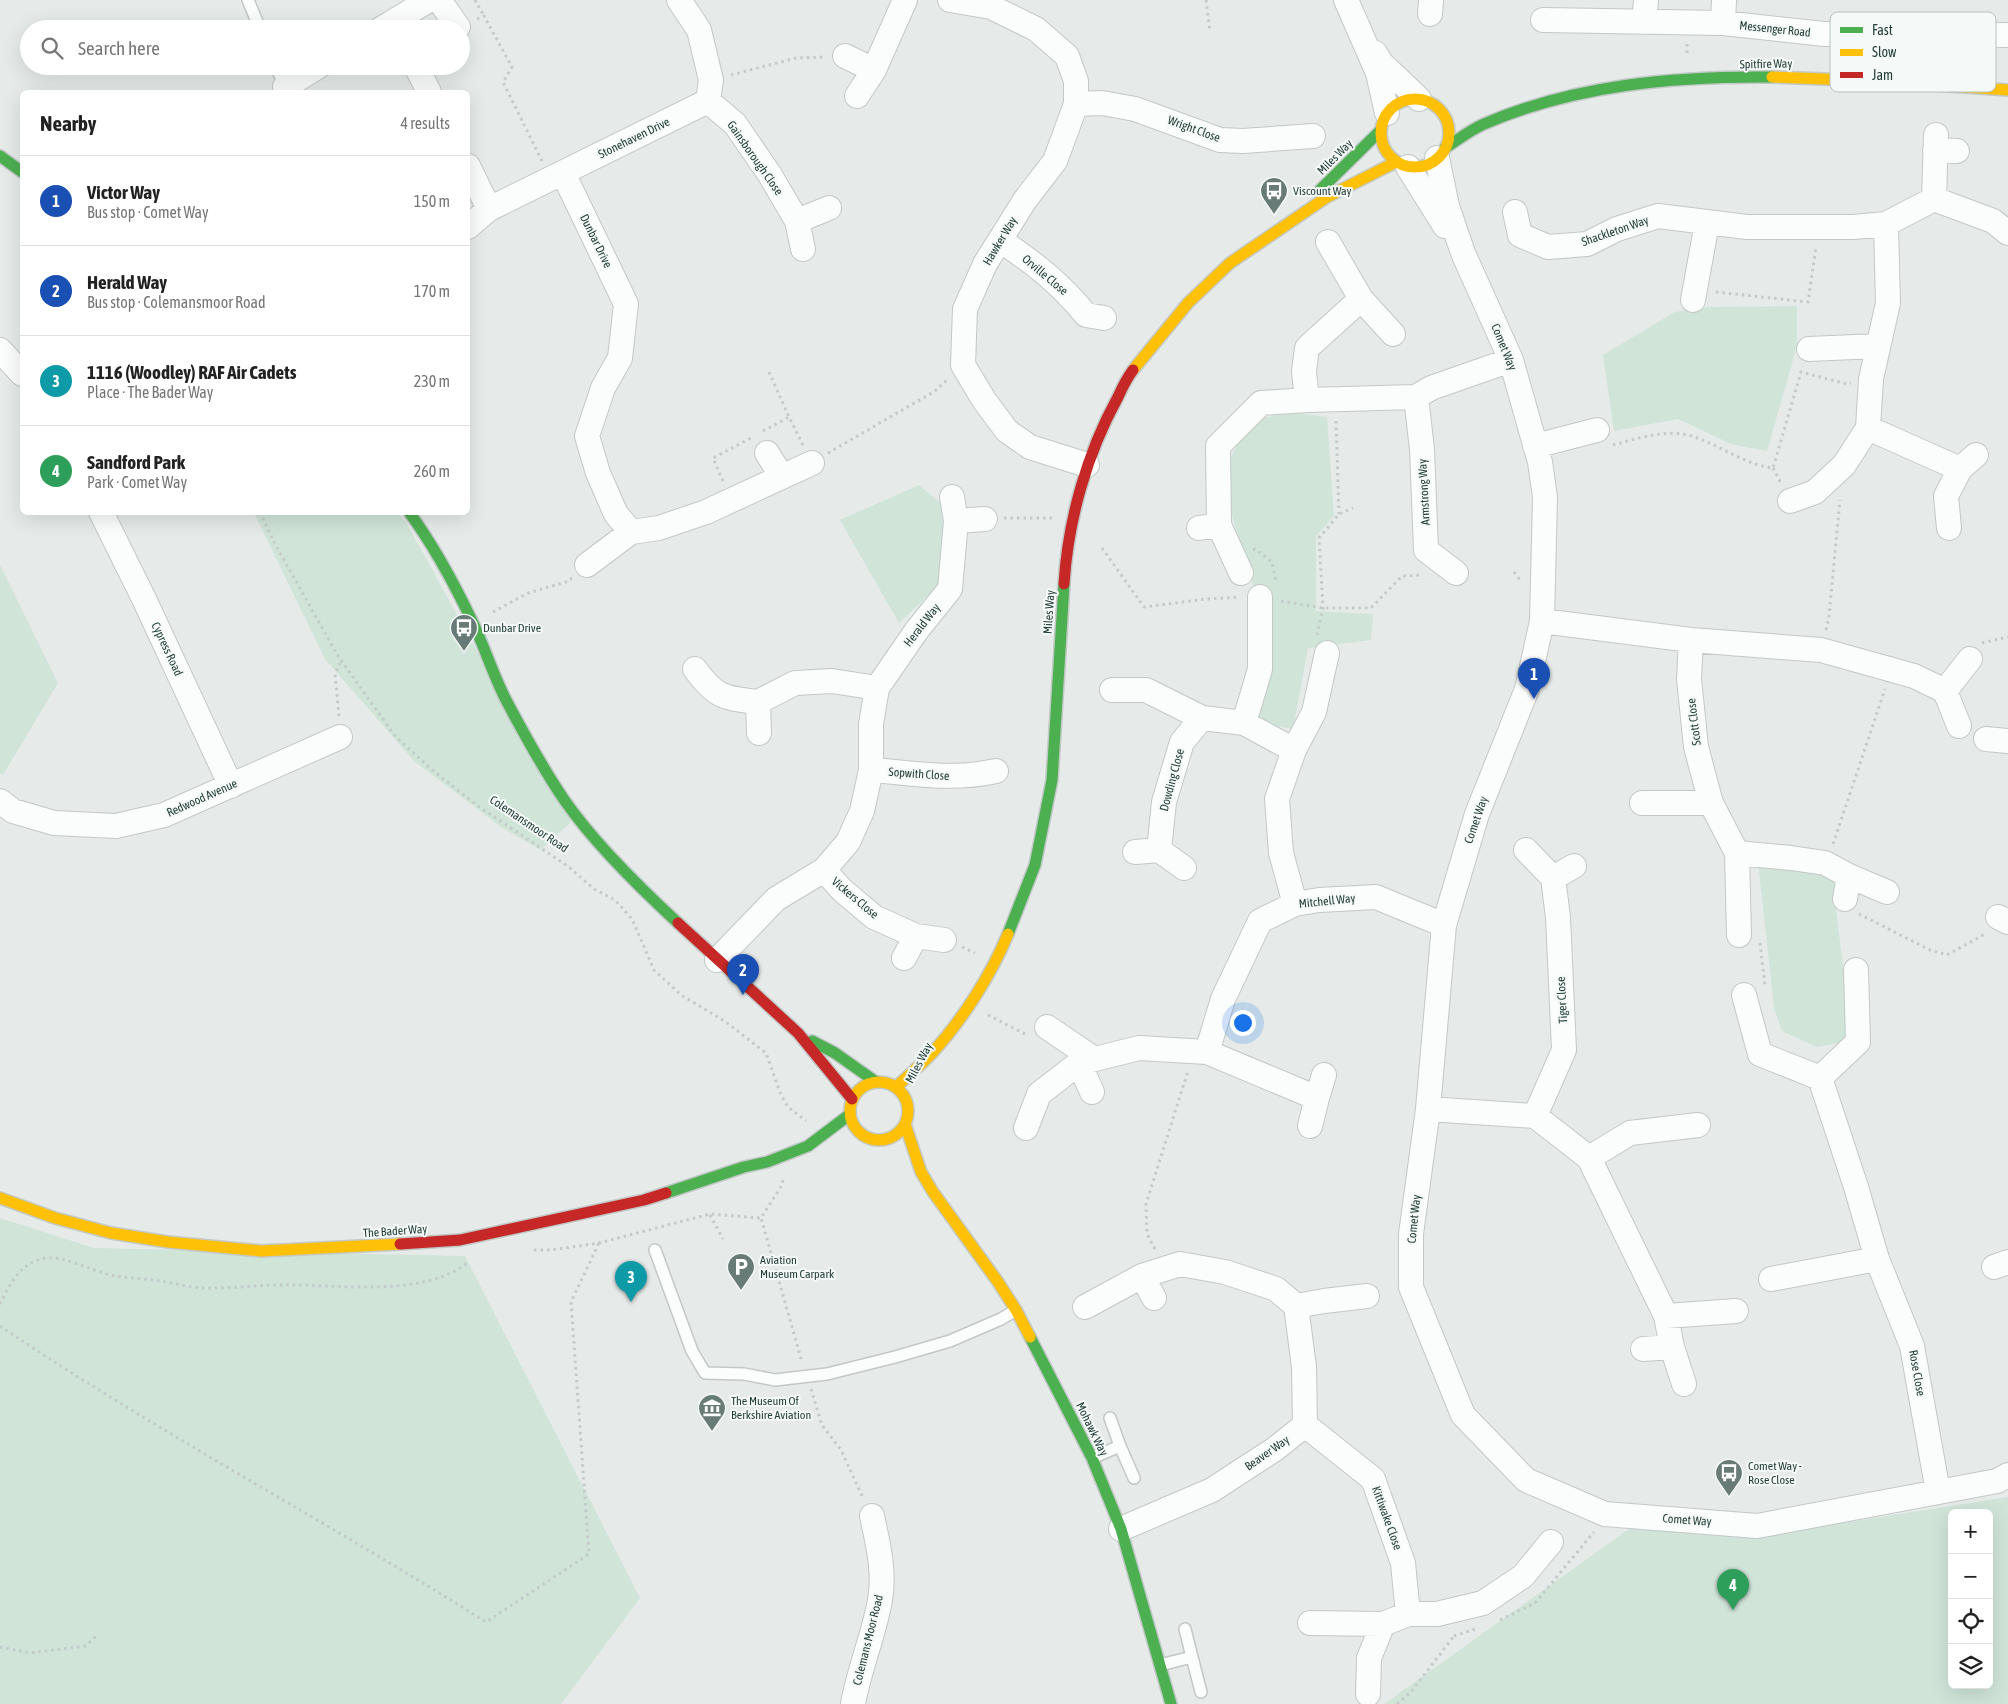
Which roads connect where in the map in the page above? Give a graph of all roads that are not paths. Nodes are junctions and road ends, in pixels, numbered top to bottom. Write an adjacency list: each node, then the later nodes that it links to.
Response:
1 (248, 0): 11 (lane)
2 (429, 0): 12 (street)
3 (439, 0): 13 (street)
4 (679, 0): 24 (street)
5 (905, 0): 18 (street)
6 (950, 0): 8 (street, Hawker Way)
7 (1346, 0): 15 (street)
8 (992, 4): 26 (street, Hawker Way)
9 (1645, 11): 10 (street, Messenger Road); 14 (street, Messenger Road)
10 (1723, 12): 16 (street, Messenger Road)
11 (256, 20)
12 (400, 20)
13 (453, 20)
14 (1543, 20)
15 (1357, 24): 27 (street); 31 (street)
16 (1830, 34)
17 (845, 56): 18 (street)
18 (874, 70): 25 (street)
19 (298, 75): 22 (street)
20 (420, 75): 23 (street)
21 (1830, 78): 28 (street, Spitfire Way)
22 (282, 82)
23 (428, 90)
24 (709, 91): 39 (street, Stonehaven Drive); 44 (street, Gainsborough Close)
25 (856, 96)
26 (1076, 104): 32 (street, Wright Close); 49 (street, Hawker Way)
27 (1429, 104): 30 (street); 31 (street, Miles Way); 34 (street)
28 (1527, 108): 29 (street, Spitfire Way); 34 (street, Spitfire Way)
29 (1489, 110)
30 (1454, 111)
31 (1384, 121): 36 (street); 50 (street, Miles Way)
32 (1313, 136)
33 (1943, 145): 40 (street)
34 (1441, 153): 36 (street, Miles Way); 53 (street, Comet Way)
35 (0, 156): 38 (street)
36 (1402, 164): 50 (street, Miles Way); 53 (street, Comet Way)
37 (470, 170): 41 (street)
38 (20, 171)
39 (556, 175): 41 (street, Stonehaven Drive); 79 (street, Dunbar Drive)
40 (1934, 200): 46 (street, Shackleton Way); 48 (street)
41 (489, 208): 47 (street, Stonehaven Drive)
42 (829, 208): 44 (street)
43 (1515, 212): 45 (street, Shackleton Way)
44 (797, 221): 52 (street, Gainsborough Close)
45 (1706, 223): 46 (street, Shackleton Way); 54 (street)
46 (1886, 224): 58 (street)
47 (470, 226)
48 (2008, 234)
49 (1000, 240): 56 (street, Orville Close); 70 (street, Hawker Way)
50 (1260, 242): 70 (street, Miles Way)
51 (1328, 242): 55 (street)
52 (803, 249)
53 (1462, 253): 61 (street, Comet Way)
54 (1694, 295)
55 (1361, 299): 57 (street); 64 (street)
56 (1091, 321)
57 (1393, 334)
58 (1877, 346): 59 (street); 65 (street)
59 (1809, 349)
60 (0, 350): 62 (street)
61 (1511, 360): 63 (street); 67 (street, Comet Way)
62 (20, 372)
63 (1416, 397): 64 (street); 82 (street, Armstrong Way)
64 (1306, 400): 81 (street)
65 (1868, 428): 73 (street); 78 (street)
66 (1604, 438): 67 (street)
67 (1535, 446): 84 (street, Comet Way)
68 (768, 453): 71 (street)
69 (812, 463): 71 (street)
70 (1087, 465): 123 (street, Miles Way)
71 (782, 477): 79 (street)
72 (952, 497): 77 (street, Herald Way)
73 (1790, 501)
74 (102, 515): 101 (street, Cypress Road)
75 (411, 515): 120 (street)
76 (985, 519): 77 (street)
77 (956, 521): 89 (street, Herald Way)
78 (1949, 528)
79 (631, 532): 80 (street)
80 (587, 565)
81 (1237, 565)
82 (1456, 573)
83 (1268, 594): 94 (street)
84 (1542, 621): 85 (street); 115 (street, Comet Way)
85 (1691, 640): 91 (street); 104 (street, Scott Close)
86 (1321, 648): 98 (street)
87 (1970, 659): 91 (street)
88 (695, 669): 92 (street)
89 (877, 688): 92 (street); 99 (street, Herald Way)
90 (1112, 690): 93 (street)
91 (1944, 692): 95 (street)
92 (758, 702): 96 (street)
93 (1202, 718): 94 (street); 105 (street, Dowding Close)
94 (1244, 723): 98 (street)
95 (1960, 726)
96 (759, 733)
97 (340, 737): 101 (street, Redwood Avenue)
98 (1294, 750): 114 (street)
99 (870, 770): 100 (street, Sopwith Close); 111 (street, Herald Way)
100 (996, 771)
101 (231, 786): 102 (street, Redwood Avenue)
102 (0, 801)
103 (1642, 803): 104 (street)
104 (1711, 803): 108 (street, Scott Close)
105 (1160, 850): 107 (street); 110 (street)
106 (1526, 850): 112 (street)
107 (1135, 852)
108 (1737, 854): 113 (street); 117 (street, Scott Close)
109 (1574, 866): 112 (street)
110 (1184, 868)
111 (824, 870): 116 (street, Vickers Close); 120 (street, Herald Way)
112 (1552, 878): 140 (street, Tiger Close)
113 (1887, 892)
114 (1295, 904): 115 (street, Mitchell Way); 126 (street, Mitchell Way)
115 (1444, 925): 138 (street, Comet Way)
116 (916, 936): 118 (street, Vickers Close); 119 (street)
117 (1749, 937)
118 (944, 940)
119 (904, 958)
120 (717, 960): 125 (street)
121 (1856, 970): 130 (street)
122 (1754, 991): 130 (street)
123 (952, 1029): 128 (street, Miles Way); 132 (street, Miles Way)
124 (1040, 1032): 127 (street)
125 (798, 1033): 131 (street); 136 (street)
126 (1201, 1052): 127 (street); 135 (street)
127 (1087, 1061): 133 (street); 144 (street)
128 (932, 1068)
129 (1324, 1075): 135 (street)
130 (1820, 1078): 154 (street, Rose Close)
131 (876, 1082): 132 (street); 136 (street)
132 (896, 1087): 137 (street)
133 (1092, 1092)
134 (917, 1095): 137 (street, Miles Way)
135 (1316, 1098): 143 (street)
136 (852, 1099): 139 (street)
137 (908, 1109): 141 (street)
138 (1428, 1109): 140 (street); 173 (street, Comet Way)
139 (849, 1115): 145 (street); 148 (street, The Bader Way)
140 (1535, 1116): 149 (street)
141 (905, 1124): 145 (street); 151 (street, Mohawk Way)
142 (1698, 1125): 149 (street)
143 (1310, 1126)
144 (1026, 1128)
145 (878, 1141): 147 (street)
146 (820, 1150): 148 (street, The Bader Way)
147 (892, 1154)
148 (788, 1155): 152 (street, The Bader Way)
149 (1590, 1158): 163 (street)
150 (906, 1167): 151 (street, Mohawk Way)
151 (933, 1192): 161 (street, Mohawk Way)
152 (0, 1198)
153 (656, 1250): 161 (lane)
154 (1878, 1259): 156 (street); 173 (street, Rose Close)
155 (1142, 1276): 158 (street); 159 (street); 160 (street)
156 (1771, 1280)
157 (1367, 1296): 159 (street)
158 (1154, 1298)
159 (1296, 1306): 168 (street)
160 (1084, 1307)
161 (1016, 1310): 170 (street, Mohawk Way)
162 (1736, 1311): 163 (street)
163 (1666, 1316): 164 (street)
164 (1672, 1347): 165 (street); 166 (street)
165 (1643, 1349)
166 (1684, 1384)
167 (1110, 1418): 169 (lane)
168 (1305, 1425): 175 (street, Beaver Way); 177 (street, Kittiwake Close)
169 (1120, 1446): 170 (lane); 172 (lane)
170 (1092, 1458): 175 (street, Mohawk Way)
171 (2008, 1475): 173 (street, Comet Way)
172 (1134, 1478)
173 (1938, 1492)
174 (872, 1516): 185 (street, Colemans Moor Road)
175 (1121, 1529): 182 (street, Mohawk Way)
176 (1551, 1542): 177 (street)
177 (1408, 1614): 179 (street)
178 (1310, 1623): 179 (street)
179 (1383, 1624): 184 (street)
180 (1185, 1629): 181 (lane)
181 (1192, 1657): 182 (lane); 183 (lane)
182 (1160, 1665): 186 (street, Mohawk Way)
183 (1201, 1692)
184 (1368, 1694)
185 (853, 1704)
186 (1171, 1704)

